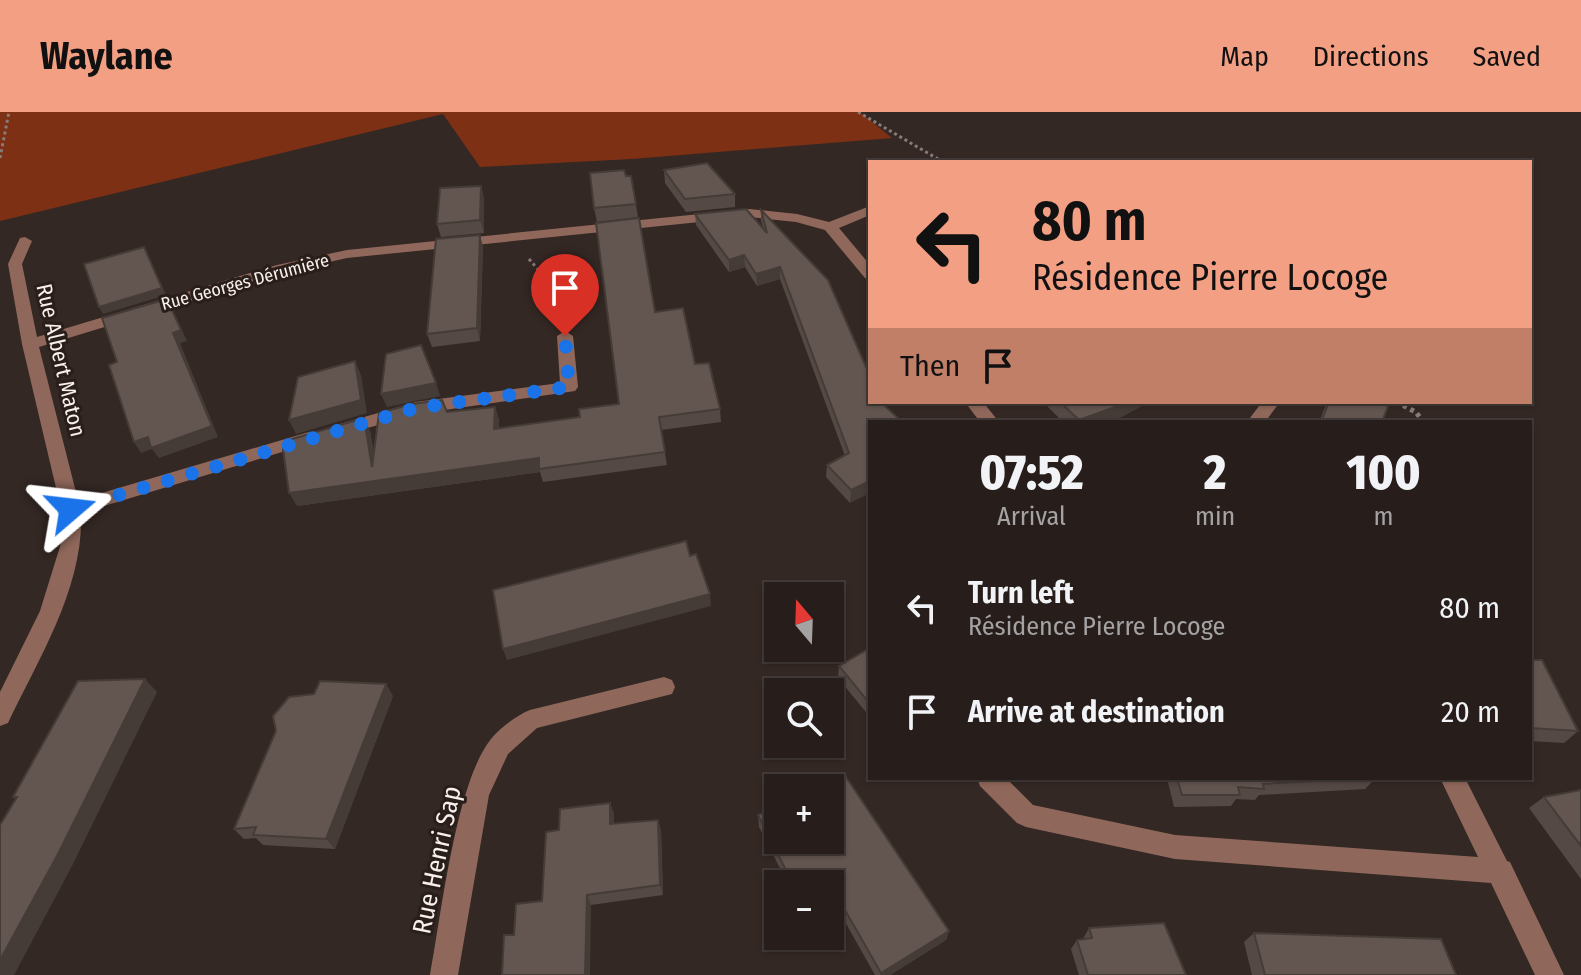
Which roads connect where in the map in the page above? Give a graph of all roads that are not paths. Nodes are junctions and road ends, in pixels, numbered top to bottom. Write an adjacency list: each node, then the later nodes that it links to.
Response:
1 (868, 211): 2 (street)
2 (830, 227): 4 (street); 6 (street, Rue Georges Dérumière)
3 (25, 241): 6 (street, Rue Albert Maton)
4 (868, 273)
5 (565, 336): 9 (street)
6 (30, 344): 9 (street, Rue Albert Maton)
7 (976, 404): 8 (street)
8 (988, 420)
9 (71, 509): 11 (street, Rue Albert Maton)
10 (664, 687): 15 (street, Rue Henri Sap)
11 (0, 716)
12 (991, 780): 14 (street)
13 (1453, 780): 14 (street)
14 (1501, 871): 16 (street)
15 (444, 975)
16 (1550, 975)

